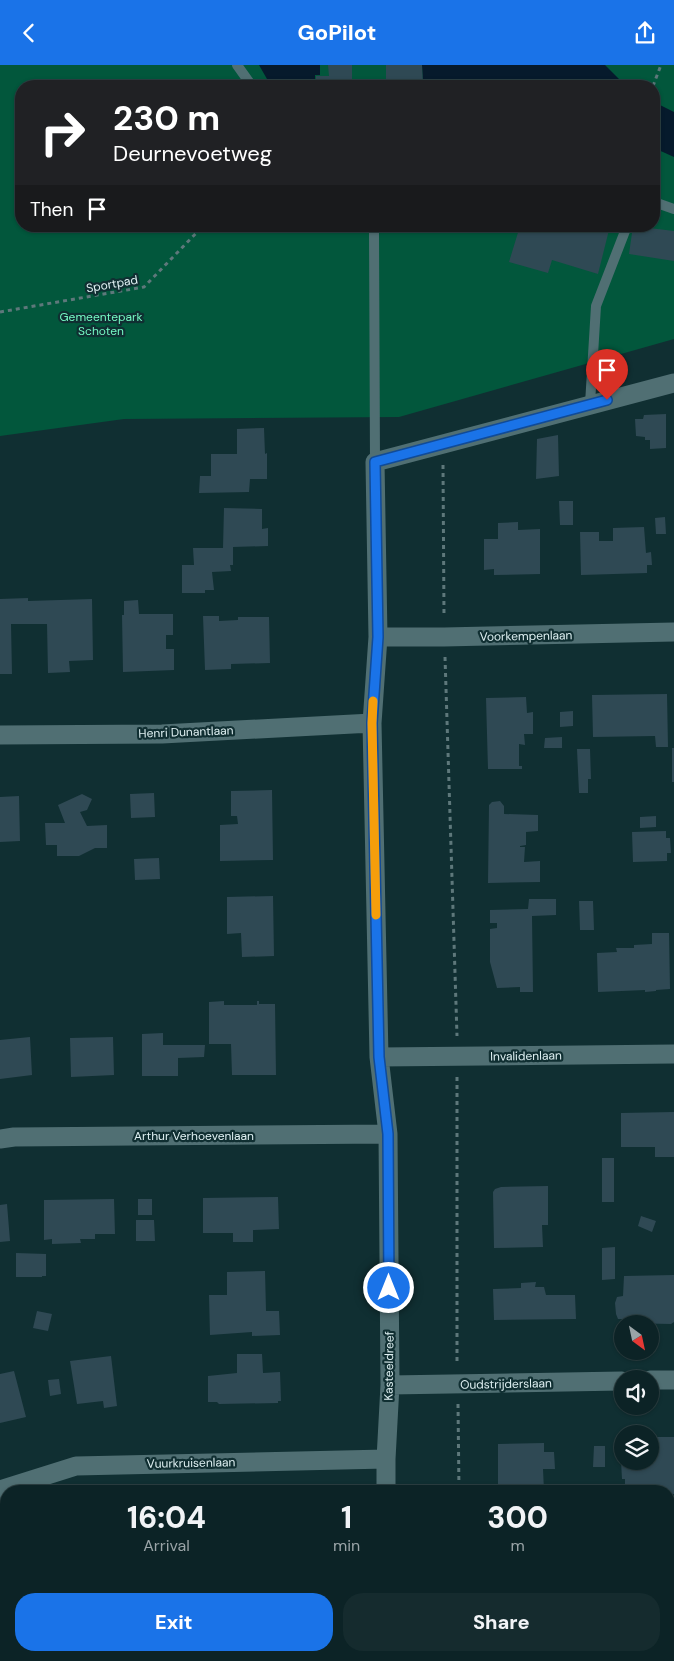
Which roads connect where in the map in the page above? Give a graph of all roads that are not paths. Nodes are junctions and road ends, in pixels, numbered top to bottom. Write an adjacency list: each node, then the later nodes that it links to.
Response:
1 (237, 65): 2 (lane)
2 (248, 80)
3 (660, 204): 4 (lane)
4 (674, 209)
5 (372, 232): 9 (lane)
6 (625, 232): 8 (lane)
7 (674, 383): 8 (street)
8 (590, 404): 9 (street)
9 (375, 462): 11 (street, Kasteeldreef)
10 (674, 632): 11 (street, Voorkempenlaan)
11 (378, 637): 12 (street, Kasteeldreef)
12 (372, 723): 13 (street, Henri Dunantlaan); 15 (street, Kasteeldreef)
13 (0, 735)
14 (674, 1054): 15 (street, Invalidenlaan)
15 (379, 1057): 16 (street, Kasteeldreef)
16 (388, 1134): 17 (street, Arthur Verhoevenlaan); 21 (street, Kasteeldreef)
17 (0, 1139)
18 (659, 1380): 19 (street)
19 (674, 1380)
20 (614, 1381): 21 (street, Oudstrijderslaan)
21 (390, 1385): 22 (street, Kasteeldreef)
22 (386, 1459): 23 (street, Vuurkruisenlaan); 24 (street, Kasteeldreef)
23 (16, 1485)
24 (386, 1485)

